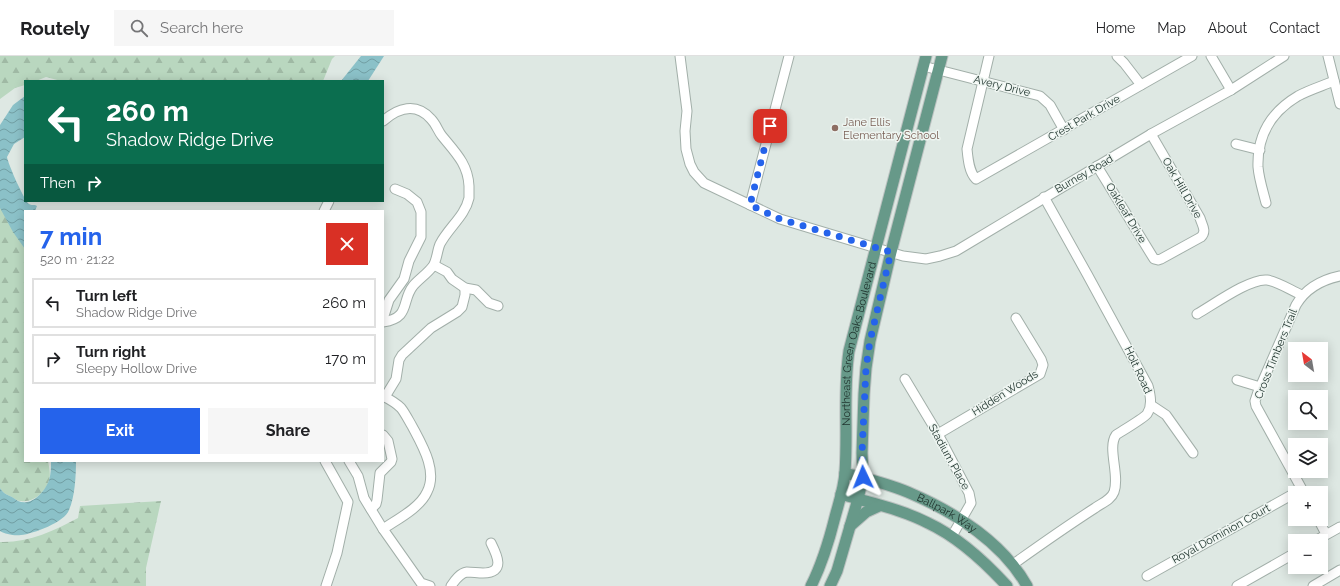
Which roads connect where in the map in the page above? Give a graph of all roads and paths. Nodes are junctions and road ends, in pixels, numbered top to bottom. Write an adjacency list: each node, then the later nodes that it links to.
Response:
1 (680, 56): 26 (street, Burney Road)
2 (789, 56): 26 (street)
3 (942, 56): 11 (main road, Northeast Green Oaks Boulevard)
4 (989, 56): 12 (street)
5 (1117, 56): 14 (street)
6 (1192, 56): 14 (street, Crest Park Drive)
7 (1211, 56): 15 (street)
8 (1284, 56): 15 (street, Burney Road)
9 (1328, 56): 13 (street)
10 (924, 61): 11 (street, Avery Drive); 27 (main road, Northeast Green Oaks Boulevard)
11 (939, 69): 12 (street, Avery Drive); 28 (main road, Northeast Green Oaks Boulevard)
12 (983, 81): 18 (street, Avery Drive); 18 (street, Crest Park Drive)
13 (1334, 81): 16 (street); 21 (street)
14 (1141, 85): 18 (street, Crest Park Drive)
15 (1230, 90): 19 (street, Burney Road)
16 (1340, 104)
17 (384, 120): 30 (street)
18 (1064, 130)
19 (1151, 134): 22 (street, Burney Road); 29 (street, Oak Hill Drive)
20 (1236, 144): 21 (street)
21 (1260, 150): 25 (street)
22 (1098, 166): 24 (street, Burney Road); 29 (street, Oakleaf Drive)
23 (395, 189): 36 (street)
24 (1044, 197): 28 (street, Burney Road); 43 (street, Holt Road)
25 (1266, 203)
26 (750, 205): 27 (street, Burney Road)
27 (876, 248): 28 (street, Burney Road); 50 (main road, Northeast Green Oaks Boulevard)
28 (891, 252): 46 (main road, Northeast Green Oaks Boulevard)
29 (1154, 259)
30 (434, 265): 32 (street); 38 (street)
31 (1340, 276): 33 (street, Cross Timbers Trail)
32 (465, 288): 34 (street); 42 (street)
33 (1302, 296): 35 (street); 41 (street, Cross Timbers Trail)
34 (498, 306)
35 (1197, 314)
36 (384, 318)
37 (1016, 318): 44 (street, Hidden Woods)
38 (384, 321)
39 (905, 379): 44 (street, Stadium Place)
40 (1237, 380): 41 (street)
41 (1260, 388): 53 (street, Cross Timbers Trail)
42 (384, 397): 63 (street)
43 (1151, 405): 47 (street); 68 (street, Holt Road)
44 (938, 434): 59 (street, Stadium Place)
45 (384, 436): 58 (street)
46 (862, 453): 51 (main road, Northeast Green Oaks Boulevard); 52 (main road)
47 (1193, 453)
48 (326, 462): 71 (street)
49 (350, 462): 58 (street)
50 (845, 472): 51 (main road, Ballpark Way); 54 (main road, Northeast Green Oaks Boulevard)
51 (863, 477): 52 (main road, Ballpark Way); 56 (main road, Northeast Green Oaks Boulevard)
52 (885, 484): 59 (main road, Ballpark Way)
53 (1296, 486)
54 (841, 494): 56 (main road, Ballpark Way); 74 (main road, Northeast Green Oaks Boulevard)
55 (1288, 498): 70 (street, Royal Dominion Court)
56 (858, 500): 57 (main road, Ballpark Way); 60 (main road, Northeast Green Oaks Boulevard)
57 (879, 506): 60 (main road); 65 (main road, Ballpark Way)
58 (370, 509): 63 (street)
59 (961, 520): 65 (street, Stadium Place); 68 (main road, Ballpark Way)
60 (849, 526): 75 (main road, Northeast Green Oaks Boulevard)
61 (1322, 526): 64 (street)
62 (1340, 527): 64 (street)
63 (382, 529): 72 (street)
64 (1326, 534)
65 (952, 536): 76 (main road, Ballpark Way)
66 (491, 543): 73 (street)
67 (1288, 556): 78 (street)
68 (1012, 565): 77 (main road, Ballpark Way)
69 (1339, 573): 79 (street)
70 (1147, 576)
71 (326, 586)
72 (430, 586)
73 (451, 586)
74 (811, 586)
75 (830, 586)
76 (1007, 586)
77 (1027, 586)
78 (1237, 586)
79 (1313, 586)

